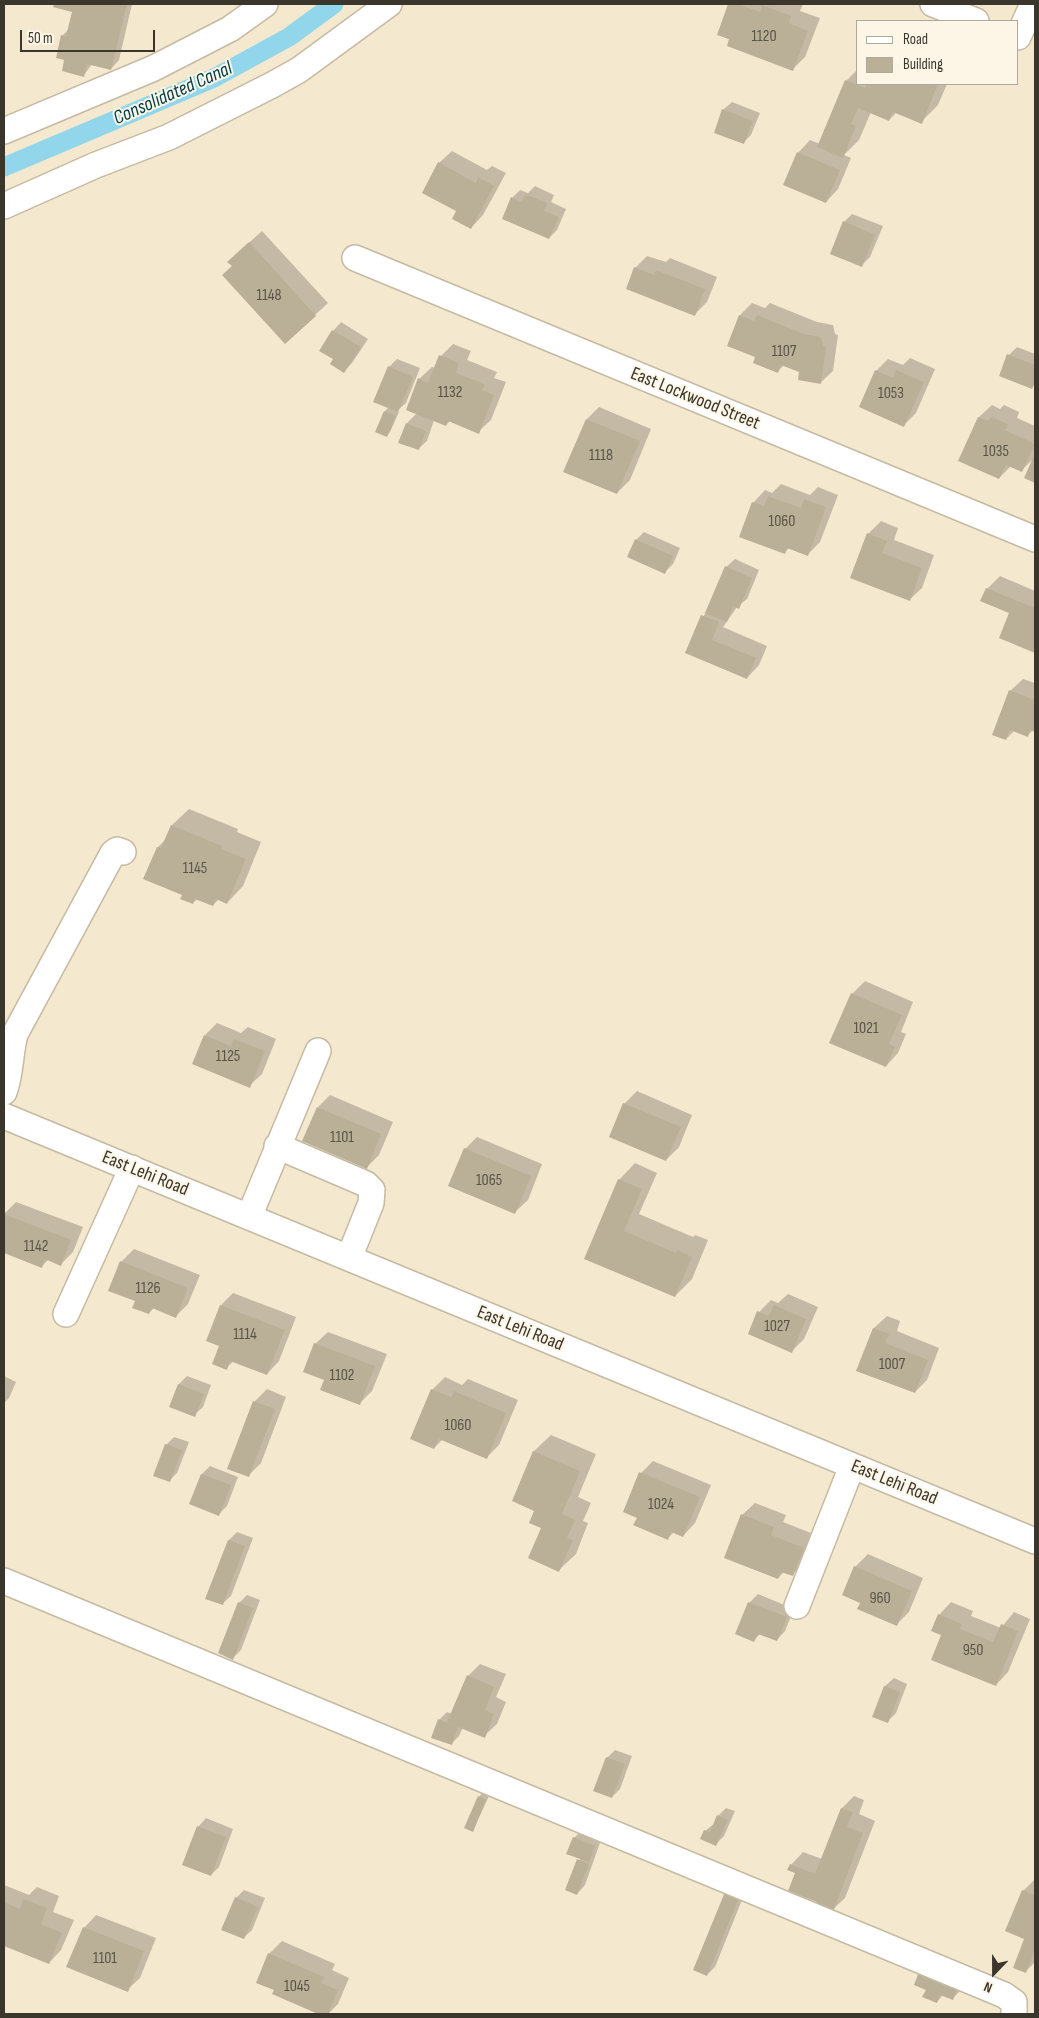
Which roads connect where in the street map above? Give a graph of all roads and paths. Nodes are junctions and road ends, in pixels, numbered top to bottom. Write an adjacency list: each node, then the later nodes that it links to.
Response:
1 (265, 4): 9 (street)
2 (389, 4): 10 (street)
3 (933, 4): 5 (street)
4 (1033, 4): 6 (street)
5 (973, 20)
6 (1019, 36)
7 (1019, 38): 8 (street)
8 (1035, 46)
9 (4, 131)
10 (4, 206)
11 (355, 258): 12 (street, East Lockwood Street)
12 (1035, 539)
13 (123, 852): 15 (street)
14 (318, 1051): 17 (street)
15 (4, 1092)
16 (4, 1116): 18 (street, East Lehi Road)
17 (277, 1146): 19 (street); 20 (street)
18 (132, 1168): 19 (street, East Lehi Road); 21 (street)
19 (249, 1217): 20 (street, East Lehi Road)
20 (349, 1258): 22 (street, East Lehi Road)
21 (66, 1314)
22 (852, 1466): 23 (street, East Lehi Road); 25 (street)
23 (1035, 1541)
24 (4, 1581): 26 (street)
25 (797, 1606)
26 (1014, 2014)

